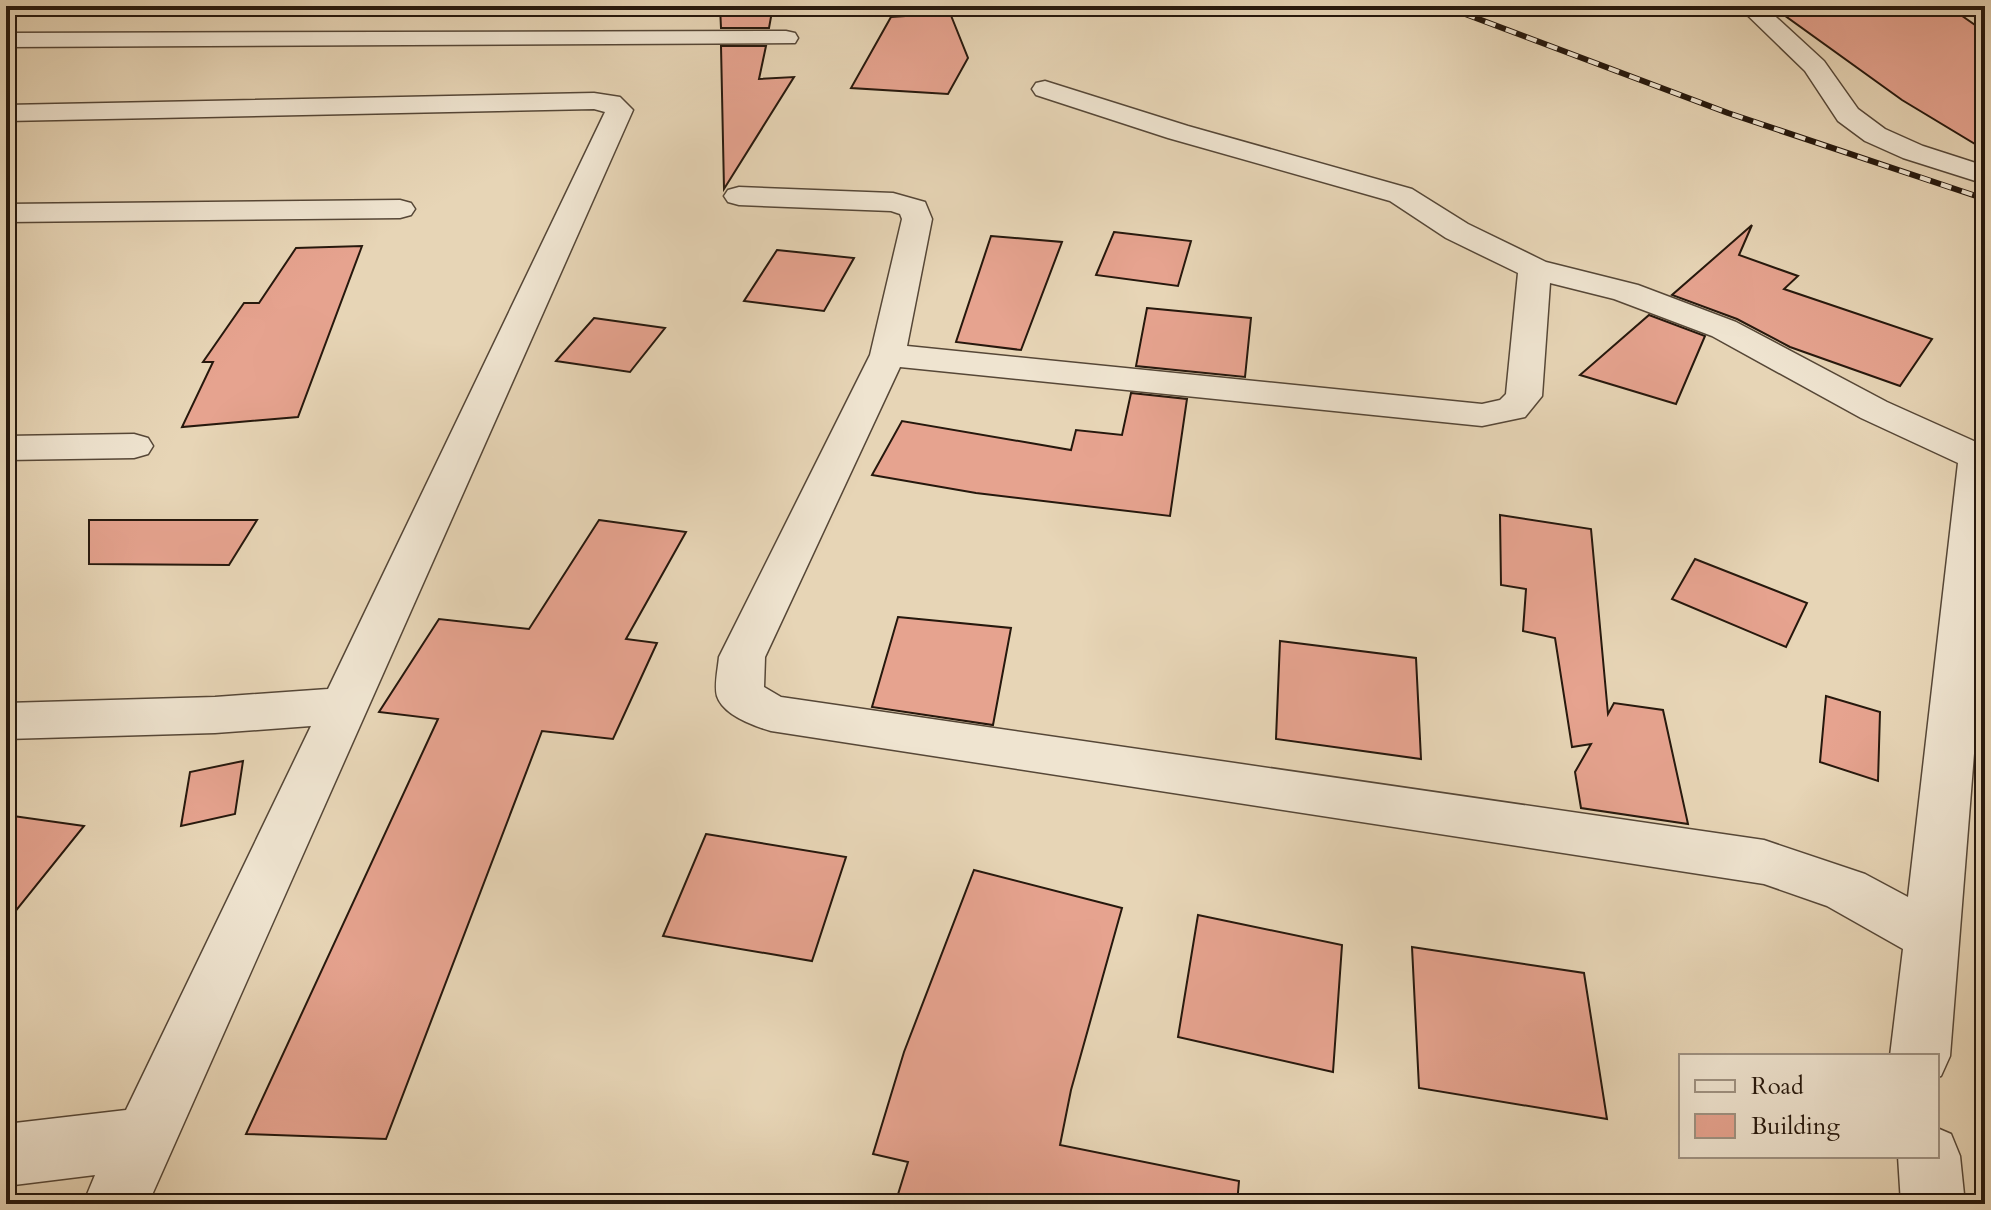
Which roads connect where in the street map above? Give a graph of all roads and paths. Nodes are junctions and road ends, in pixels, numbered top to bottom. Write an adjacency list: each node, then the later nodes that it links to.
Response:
1 (1750, 6): 6 (street)
2 (786, 38): 3 (street)
3 (6, 40)
4 (1045, 89): 10 (street)
5 (6, 113): 15 (street)
6 (1985, 175)
7 (739, 196): 11 (street)
8 (400, 209): 9 (street)
9 (6, 213)
10 (1535, 269): 11 (street); 14 (street)
11 (888, 355): 17 (street)
12 (134, 446): 13 (street)
13 (6, 448)
14 (1982, 460): 17 (street)
15 (346, 705): 16 (street); 19 (street)
16 (6, 721)
17 (1931, 937): 18 (street)
18 (1920, 1054)
19 (145, 1138): 20 (street); 22 (street)
20 (6, 1155)
21 (1929, 1158): 23 (street)
22 (115, 1204)
23 (1933, 1204)

